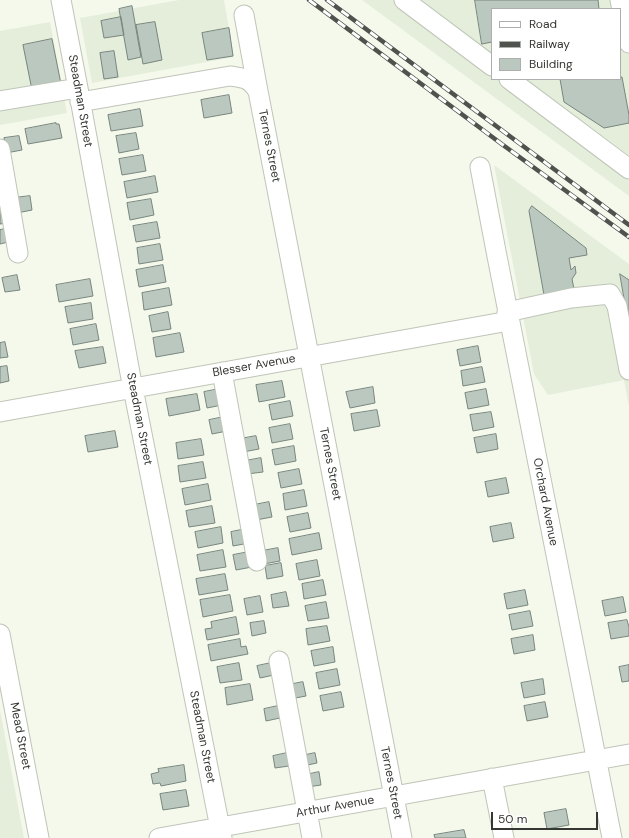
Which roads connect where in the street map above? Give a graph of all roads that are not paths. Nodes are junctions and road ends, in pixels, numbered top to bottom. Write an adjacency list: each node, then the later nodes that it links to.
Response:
1 (61, 0): 9 (street, Steadman Street)
2 (404, 0): 6 (street)
3 (620, 0): 5 (street)
4 (244, 15): 8 (street, Ternes Street)
5 (629, 43)
6 (491, 65)
7 (510, 80): 12 (street)
8 (258, 91): 9 (street); 16 (street, Ternes Street)
9 (79, 95): 10 (street); 19 (street, Steadman Street)
10 (0, 101)
11 (0, 149): 14 (street)
12 (625, 163)
13 (480, 167): 15 (street, Orchard Avenue)
14 (18, 253)
15 (508, 316): 16 (street, Blesser Avenue); 17 (street, Blesser Avenue); 25 (street, Orchard Avenue)
16 (309, 356): 18 (street, Blesser Avenue); 27 (street, Ternes Street)
17 (629, 370)
18 (222, 372): 19 (street, Blesser Avenue); 21 (street)
19 (133, 388): 20 (street, Blesser Avenue); 29 (street, Steadman Street)
20 (0, 412)
21 (257, 561)
22 (0, 634): 30 (street, Mead Street)
23 (279, 662): 28 (street)
24 (629, 754): 25 (street, Arthur Avenue)
25 (597, 759): 26 (street, Arthur Avenue); 35 (street, Orchard Avenue)
26 (492, 778): 27 (street, Arthur Avenue); 34 (street)
27 (394, 796): 28 (street, Arthur Avenue); 33 (street, Ternes Street)
28 (307, 812): 29 (street, Arthur Avenue); 32 (street)
29 (221, 833): 31 (street, Arthur Avenue)
30 (39, 838)
31 (159, 838)
32 (312, 838)
33 (402, 838)
34 (504, 838)
35 (612, 838)

